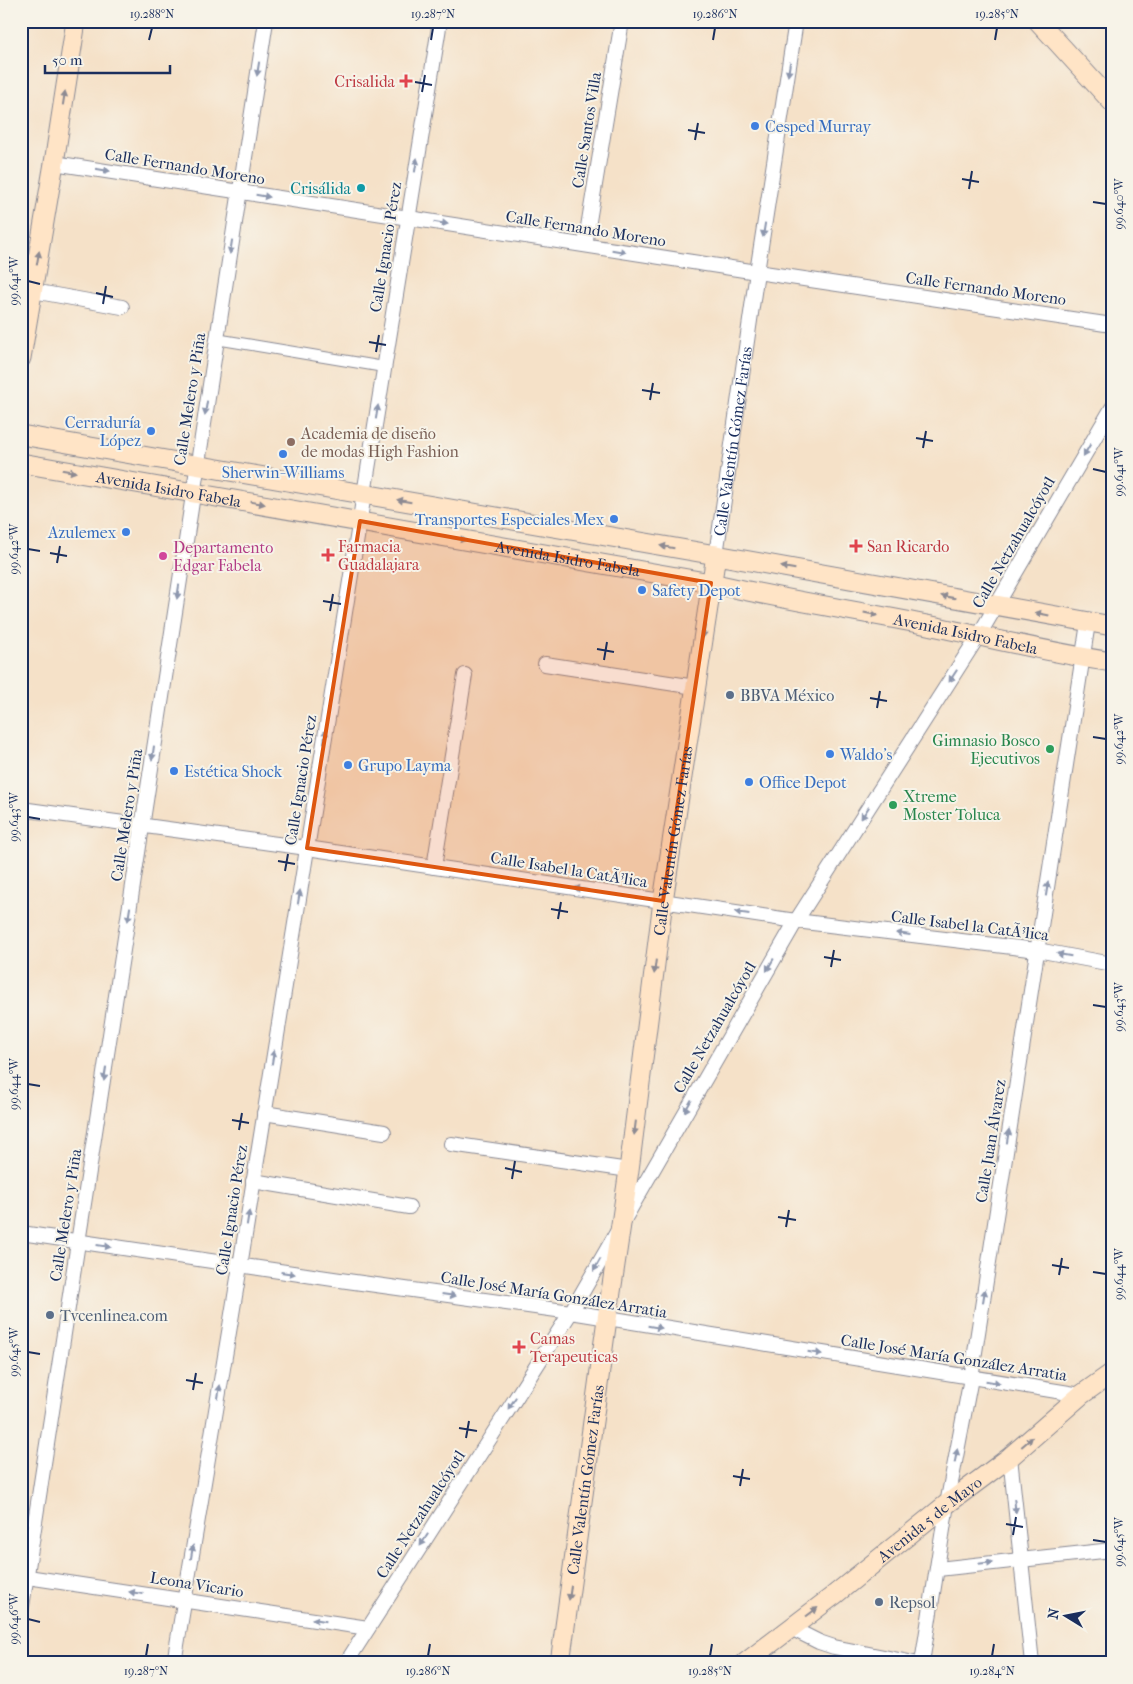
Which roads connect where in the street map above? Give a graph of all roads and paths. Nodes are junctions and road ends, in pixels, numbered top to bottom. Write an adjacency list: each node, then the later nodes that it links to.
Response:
1 (76, 21): 8 (main road, one-way to 1)
2 (266, 21): 9 (street, Calle Melero y Piña, one-way to 9)
3 (440, 21): 10 (street, Calle Ignacio Pérez, one-way to 3)
4 (622, 21): 11 (street, Calle Santos Villa)
5 (796, 21): 12 (street, Calle Valentín Gómez Farías, one-way to 12)
6 (1038, 21): 7 (main road)
7 (1112, 102)
8 (54, 163): 9 (street, Calle Fernando Moreno, one-way to 9); 13 (main road, one-way to 8)
9 (239, 192): 10 (street, Calle Fernando Moreno, one-way to 10); 16 (street, Calle Melero y Piña, one-way to 16)
10 (408, 218): 11 (street, Calle Fernando Moreno, one-way to 11); 18 (street, Calle Ignacio Pérez)
11 (585, 245): 12 (street, Calle Fernando Moreno, one-way to 12)
12 (757, 272): 15 (street, Calle Fernando Moreno); 26 (street, Calle Valentín Gómez Farías)
13 (33, 291): 14 (street); 17 (main road)
14 (122, 307)
15 (1112, 325)
16 (216, 339): 18 (street); 22 (street, Calle Melero y Piña, one-way to 22)
17 (21, 358)
18 (384, 367): 24 (street, Calle Ignacio Pérez, one-way to 18)
19 (1112, 408): 28 (street, Calle Netzahualcóyotl, one-way to 28)
20 (21, 435): 22 (main road, Avenida Isidro Fabela)
21 (21, 463): 23 (main road, Avenida Isidro Fabela, one-way to 23)
22 (197, 466): 23 (street, Calle Melero y Piña); 24 (main road, Avenida Isidro Fabela)
23 (193, 492): 25 (main road, Avenida Isidro Fabela, one-way to 25); 38 (street, Calle Melero y Piña, one-way to 38)
24 (364, 495): 25 (street, Calle Ignacio Pérez); 26 (main road, Avenida Isidro Fabela, one-way to 24)
25 (360, 521): 27 (main road, Avenida Isidro Fabela, one-way to 27); 39 (street, Calle Ignacio Pérez, one-way to 25)
26 (716, 555): 27 (main road, Calle Valentín Gómez Farías); 28 (main road, Avenida Isidro Fabela, one-way to 26)
27 (711, 583): 31 (main road, Avenida Isidro Fabela, one-way to 31); 36 (main road, Calle Valentín Gómez Farías, one-way to 36)
28 (996, 606): 29 (main road, Avenida Isidro Fabela, one-way to 28); 31 (street, Calle Netzahualcóyotl)
29 (1088, 623): 30 (main road, Avenida Isidro Fabela); 32 (street, Calle Juan Álvarez)
30 (1112, 626)
31 (980, 635): 32 (main road, Avenida Isidro Fabela); 42 (street, Calle Netzahualcóyotl, one-way to 42)
32 (1084, 658): 33 (main road, Avenida Isidro Fabela); 43 (street, Calle Juan Álvarez, one-way to 32)
33 (1112, 662)
34 (545, 664): 36 (street)
35 (465, 675): 40 (street)
36 (695, 687): 41 (main road, Calle Valentín Gómez Farías)
37 (21, 809): 38 (street, Calle Isabel la CatÃ³lica)
38 (143, 824): 39 (street, Calle Isabel la CatÃ³lica); 53 (street, Calle Melero y Piña, one-way to 53)
39 (307, 848): 40 (street, Calle Isabel la CatÃ³lica); 45 (street, Calle Ignacio Pérez, one-way to 39)
40 (434, 867): 41 (street, Calle Isabel la CatÃ³lica, one-way to 40)
41 (663, 901): 42 (street, Calle Isabel la CatÃ³lica, one-way to 41); 48 (main road, Calle Valentín Gómez Farías, one-way to 48)
42 (796, 920): 43 (street, Calle Isabel la CatÃ³lica, one-way to 42); 51 (street, Calle Netzahualcóyotl, one-way to 51)
43 (1037, 950): 44 (street, Calle Isabel la CatÃ³lica, one-way to 43); 58 (street, Calle Juan Álvarez, one-way to 43)
44 (1112, 964)
45 (264, 1113): 46 (street); 49 (street, Calle Ignacio Pérez)
46 (384, 1132)
47 (451, 1144): 48 (street)
48 (629, 1170): 51 (main road, Calle Valentín Gómez Farías)
49 (253, 1181): 50 (street); 54 (street, Calle Ignacio Pérez, one-way to 49)
50 (409, 1207)
51 (621, 1222): 55 (street, Calle Netzahualcóyotl, one-way to 55); 56 (main road, Calle Valentín Gómez Farías)
52 (21, 1233): 53 (street, Calle José María González Arratia)
53 (79, 1242): 54 (street, Calle José María González Arratia, one-way to 54); 65 (street, Calle Melero y Piña)
54 (240, 1266): 55 (street, Calle José María González Arratia, one-way to 55); 66 (street, Calle Ignacio Pérez, one-way to 54)
55 (571, 1312): 56 (street, Calle José María González Arratia); 68 (street, Calle Netzahualcóyotl, one-way to 68)
56 (607, 1319): 58 (street, Calle José María González Arratia, one-way to 58); 72 (main road, Calle Valentín Gómez Farías, one-way to 72)
57 (1112, 1373): 59 (main road, Avenida 5 de Mayo)
58 (971, 1378): 59 (street, Calle José María González Arratia, one-way to 59); 61 (street, Calle Juan Álvarez, one-way to 58)
59 (1081, 1395): 60 (main road, Avenida 5 de Mayo, one-way to 59)
60 (1010, 1457): 61 (main road, Avenida 5 de Mayo); 63 (street, one-way to 63)
61 (947, 1504): 64 (street, Calle Juan Álvarez); 69 (main road, Avenida 5 de Mayo, one-way to 61)
62 (1112, 1550): 63 (street)
63 (1020, 1559): 64 (street, one-way to 63); 76 (street)
64 (938, 1569): 75 (street, Calle Juan Álvarez)
65 (24, 1576): 66 (street, Leona Vicario, one-way to 65); 67 (street, Calle Melero y Piña)
66 (184, 1600): 68 (street, Leona Vicario, one-way to 66); 70 (street, Calle Ignacio Pérez)
67 (21, 1613)
68 (368, 1628): 71 (street, Calle Netzahualcóyotl)
69 (790, 1628): 73 (main road, Avenida 5 de Mayo); 74 (street)
70 (174, 1663)
71 (346, 1663)
72 (560, 1663)
73 (745, 1663)
74 (914, 1663)
75 (922, 1663)
76 (1032, 1663)

